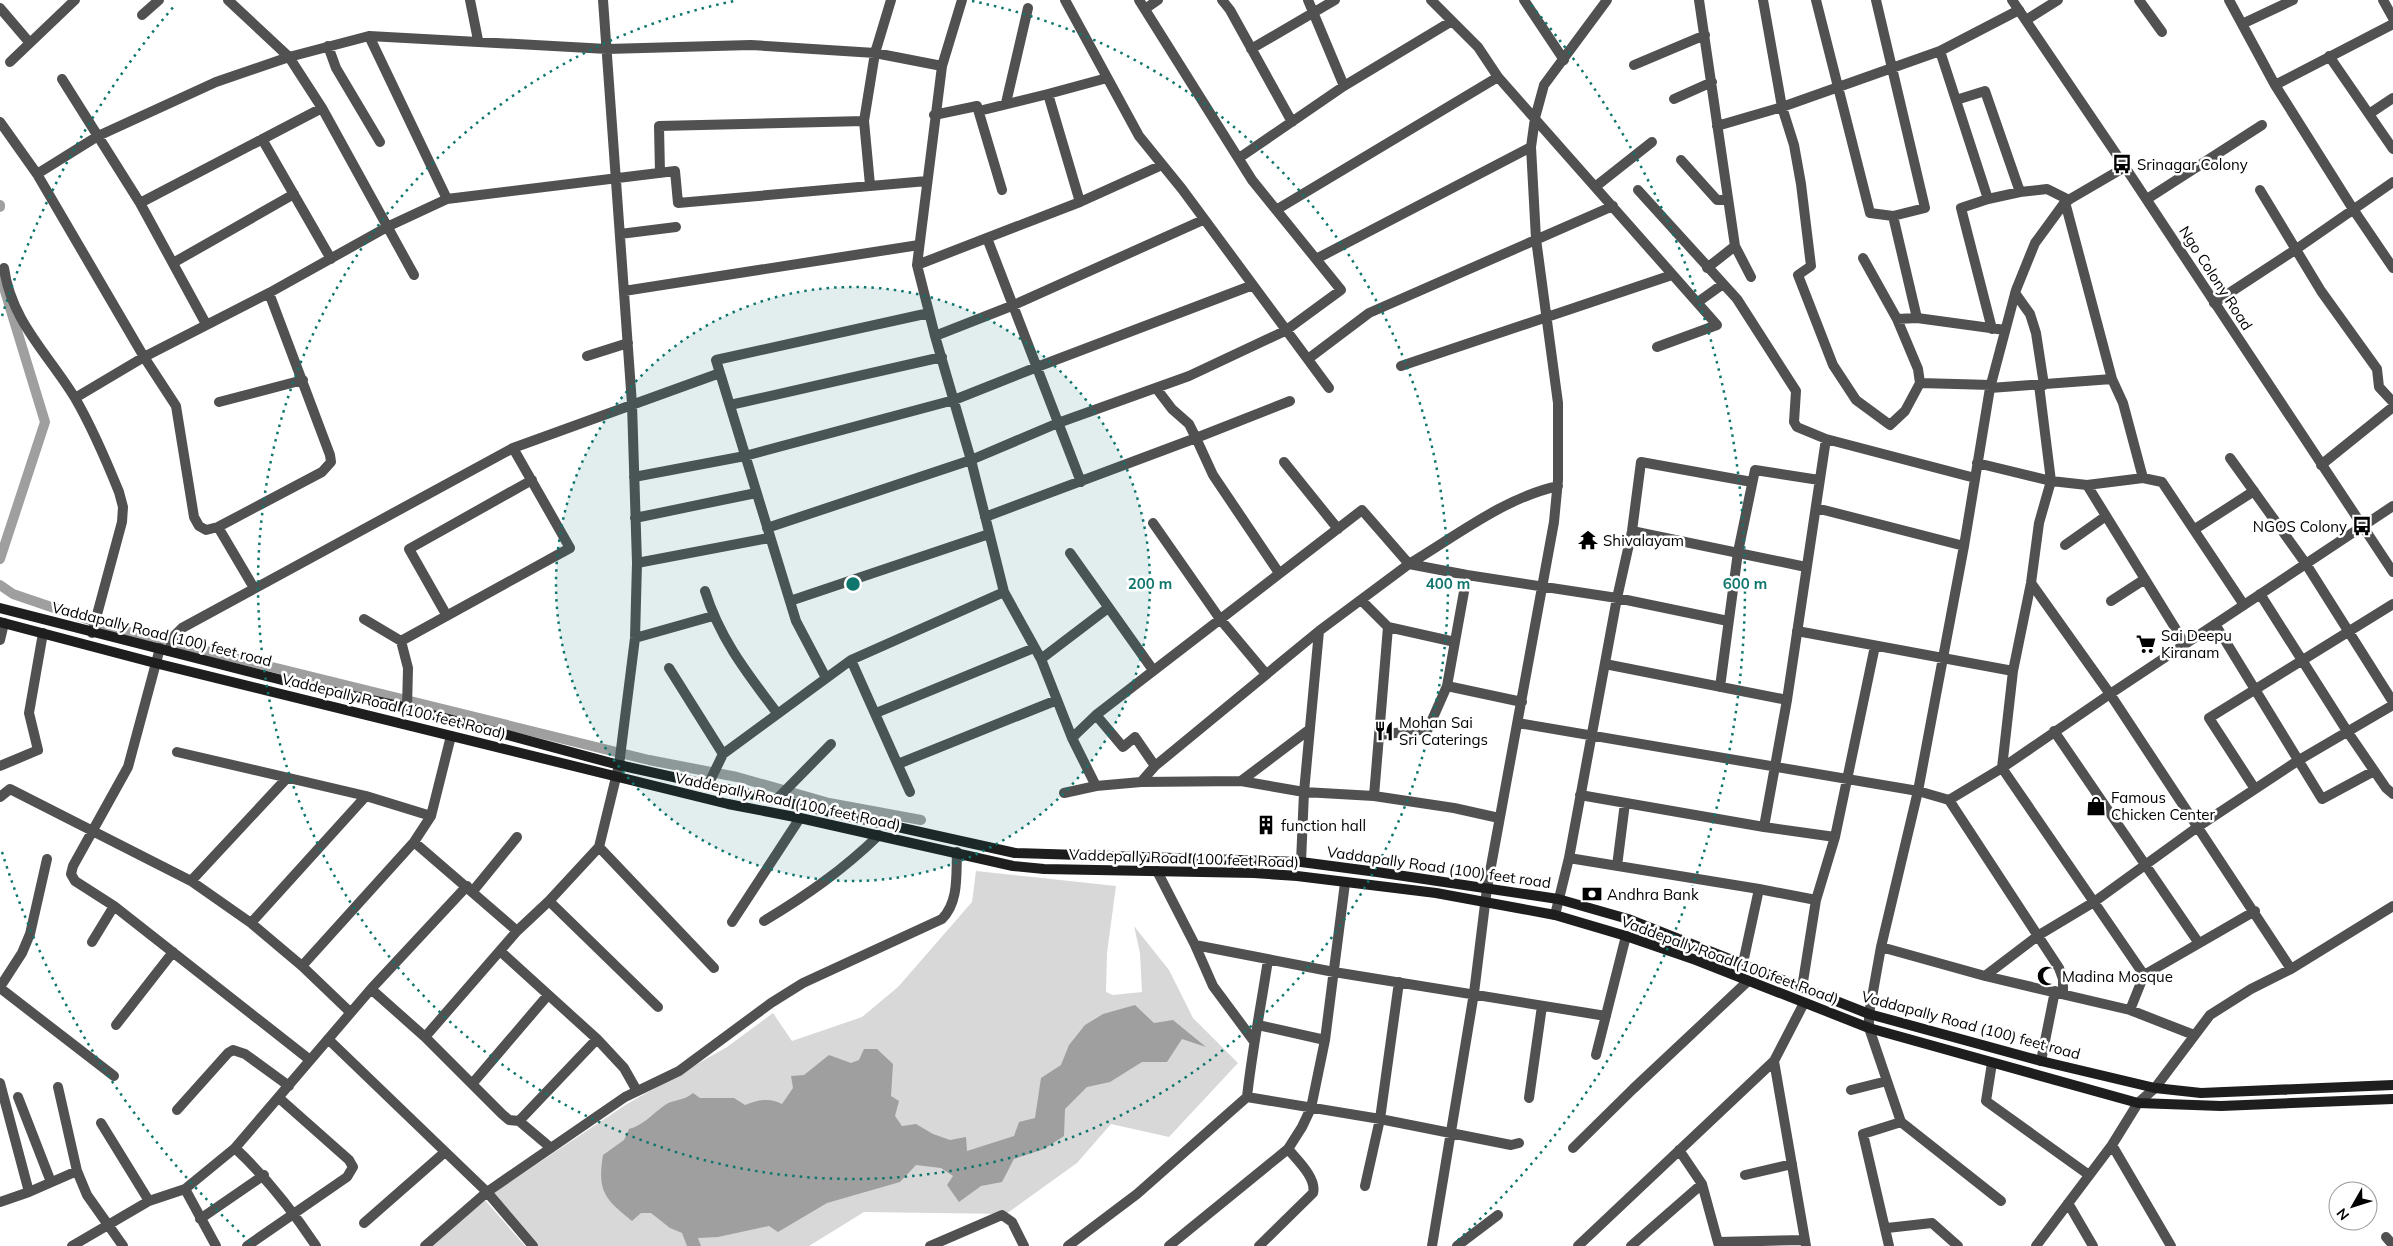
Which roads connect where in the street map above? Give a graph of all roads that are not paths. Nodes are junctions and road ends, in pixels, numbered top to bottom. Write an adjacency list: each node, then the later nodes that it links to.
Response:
1 (75, 0): 41 (street)
2 (159, 0): 31 (street)
3 (228, 0): 47 (street)
4 (470, 0): 40 (street)
5 (603, 0): 43 (street)
6 (892, 0): 46 (street)
7 (962, 0): 52 (street)
8 (1065, 0): 55 (street)
9 (1158, 0): 26 (street)
10 (1222, 0): 44 (street)
11 (1308, 0): 30 (street)
12 (1335, 0): 30 (street)
13 (1431, 0): 34 (street)
14 (1524, 0): 49 (street)
15 (1607, 0): 49 (street)
16 (1699, 0): 38 (street)
17 (1763, 0): 66 (street)
18 (1816, 0): 60 (street)
19 (1876, 0): 53 (street)
20 (2012, 0): 29 (street, Ngo Colony Road)
21 (2058, 0): 33 (street)
22 (2139, 0): 37 (street)
23 (2229, 0): 35 (street)
24 (2293, 0): 35 (street)
25 (2383, 0): 32 (street)
26 (1142, 5): 83 (street)
27 (0, 8): 41 (street)
28 (1028, 8): 65 (street)
29 (2019, 10): 33 (street, Ngo Colony Road); 45 (street)
30 (1313, 13): 44 (street); 59 (street)
31 (142, 15)
32 (2393, 18)
33 (2026, 20): 86 (street, Ngo Colony Road)
34 (1452, 21): 54 (street); 59 (street)
35 (2242, 24): 58 (street)
36 (2393, 24): 48 (street)
37 (2162, 32)
38 (1705, 35): 51 (street); 57 (street)
39 (369, 36): 40 (street); 42 (street); 99 (street)
40 (478, 40): 43 (street)
41 (29, 42): 50 (street)
42 (328, 46): 47 (street); 79 (street)
43 (607, 49): 46 (street); 89 (street)
44 (1251, 49): 74 (street)
45 (1940, 51): 53 (street); 64 (street)
46 (875, 53): 52 (street); 72 (street)
47 (289, 56): 67 (street); 77 (street)
48 (2329, 56): 58 (street); 69 (street)
49 (1564, 60): 71 (street)
50 (10, 62)
51 (1634, 65)
52 (942, 66): 70 (street)
53 (1893, 68): 60 (street); 109 (street)
54 (1498, 77): 71 (street); 108 (street)
55 (1107, 78): 61 (street); 85 (street)
56 (62, 79): 77 (street)
57 (1712, 82): 63 (street); 76 (street)
58 (2275, 85): 107 (street)
59 (1344, 86): 74 (street)
60 (1838, 87): 66 (street); 109 (street)
61 (1048, 94): 65 (street); 104 (street)
62 (2393, 98): 69 (street)
63 (1674, 99)
64 (1956, 100): 97 (street); 100 (street)
65 (1006, 102): 68 (street)
66 (1782, 107): 76 (street); 158 (street)
67 (322, 108): 78 (street); 111 (street)
68 (979, 111): 70 (street); 94 (street)
69 (2369, 114): 82 (street)
70 (934, 115): 90 (street)
71 (1535, 118): 81 (street); 93 (street)
72 (864, 121): 87 (street); 92 (street)
73 (0, 122): 88 (street)
74 (1292, 122): 83 (street)
75 (2262, 125): 101 (street)
76 (1718, 126): 102 (street)
77 (98, 136): 88 (street); 105 (street)
78 (262, 139): 98 (street); 105 (street)
79 (380, 142)
80 (1652, 142): 93 (street)
81 (1531, 147): 115 (street); 121 (street)
82 (2393, 149)
83 (1239, 158): 108 (street)
84 (1681, 160): 102 (street)
85 (1162, 165): 104 (street); 110 (street)
86 (2125, 167): 101 (street, Ngo Colony Road); 103 (street)
87 (660, 172): 89 (street); 92 (street)
88 (37, 174): 150 (street)
89 (616, 177): 99 (street); 113 (street)
90 (927, 181): 92 (street); 116 (street)
91 (2393, 182): 107 (street)
92 (870, 185)
93 (1595, 188): 106 (street)
94 (1002, 190)
95 (1638, 190): 126 (street)
96 (2260, 190): 118 (street)
97 (2020, 192): 100 (street); 103 (street)
98 (294, 194): 120 (street); 122 (street)
99 (447, 199): 111 (street)
100 (1988, 199): 143 (street)
101 (2146, 199): 136 (street, Ngo Colony Road)
102 (1727, 200): 117 (street)
103 (2067, 201): 134 (street); 156 (street)
104 (1080, 202): 114 (street)
105 (140, 203): 122 (street)
106 (1613, 206): 115 (street); 128 (street)
107 (2353, 209): 118 (street); 124 (street)
108 (1276, 210): 121 (street)
109 (1893, 216): 140 (street)
110 (1203, 220): 131 (street); 137 (street)
111 (388, 226): 120 (street); 127 (street)
112 (676, 228): 113 (street)
113 (620, 234): 132 (street)
114 (987, 238): 123 (street); 137 (street)
115 (1536, 239): 139 (street); 152 (street)
116 (919, 245): 123 (street); 132 (street)
117 (1735, 246): 126 (street); 129 (street)
118 (2295, 250): 136 (street); 167 (street)
119 (1863, 258): 141 (street)
120 (331, 259): 133 (street)
121 (1316, 259): 145 (street)
122 (173, 263): 142 (street)
123 (917, 265): 138 (street)
124 (2393, 267)
125 (4, 268): 163 (street)
126 (1707, 268): 130 (street)
127 (414, 275)
128 (1672, 275): 135 (street); 139 (street)
129 (1750, 277)
130 (1723, 284): 135 (street); 173 (street)
131 (1253, 285): 145 (street); 154 (street)
132 (624, 291): 147 (street)
133 (269, 292): 142 (street); 157 (street)
134 (2015, 294): 144 (street); 159 (street)
135 (1698, 302): 148 (street)
136 (2214, 302): 180 (street, Ngo Colony Road)
137 (1014, 305): 146 (street); 154 (street)
138 (929, 313): 146 (street); 155 (street)
139 (1547, 316): 153 (street); 190 (street)
140 (1918, 318): 141 (street); 143 (street)
141 (1897, 319): 158 (street)
142 (206, 324): 150 (street)
143 (1992, 329): 144 (street)
144 (2005, 330): 160 (street)
145 (1285, 331): 152 (street); 161 (street)
146 (935, 336): 151 (street)
147 (628, 343): 149 (street); 168 (street)
148 (1657, 348)
149 (588, 356)
150 (144, 357): 163 (street); 200 (street)
151 (942, 357): 164 (street); 169 (street)
152 (1308, 359): 162 (street)
153 (1402, 366)
154 (1037, 367): 164 (street); 171 (street)
155 (720, 372): 168 (street); 169 (street)
156 (2112, 379): 159 (street); 183 (street)
157 (303, 380): 166 (street); 200 (street)
158 (1920, 383): 160 (street)
159 (2042, 385): 160 (street); 186 (street)
160 (1990, 386): 179 (street)
161 (1156, 388): 171 (street); 172 (street)
162 (1329, 388)
163 (75, 398): 240 (street)
164 (954, 400): 175 (street); 177 (street)
165 (1290, 401): 172 (street)
166 (219, 402)
167 (2393, 402)
168 (632, 404): 174 (street); 181 (street)
169 (730, 405): 175 (street)
170 (2393, 407): 180 (street)
171 (1058, 423): 177 (street); 187 (street)
172 (1196, 438): 187 (street); 215 (street)
173 (1826, 438): 182 (street); 185 (street)
174 (514, 448): 184 (street); 220 (street)
175 (745, 456): 181 (street); 192 (street)
176 (2230, 458): 191 (street)
177 (971, 460): 196 (street); 204 (street)
178 (1284, 462): 201 (street)
179 (1977, 463): 182 (street); 186 (street)
180 (2321, 465): 199 (street, Ngo Colony Road)
181 (634, 477): 197 (street)
182 (1974, 478): 207 (street)
183 (2144, 478): 189 (street); 202 (street)
184 (532, 480): 232 (street); 232 (street)
185 (1819, 480): 188 (street); 194 (street)
186 (2051, 481): 189 (street); 218 (street)
187 (1081, 482): 196 (street)
188 (1752, 482): 203 (street); 208 (street)
189 (2087, 485): 195 (street)
190 (1558, 486): 211 (street); 219 (street)
191 (2254, 491): 202 (street); 212 (street)
192 (756, 493): 197 (street); 204 (street)
193 (2393, 506): 199 (street)
194 (1816, 508): 207 (street); 213 (street)
195 (2106, 516): 206 (street); 217 (street)
196 (986, 517): 205 (street)
197 (635, 518): 210 (street)
198 (1153, 523): 235 (street)
199 (2362, 526): 212 (street); 214 (street, Ngo Colony Road)
200 (218, 527): 220 (street)
201 (1338, 529): 211 (street); 215 (street)
202 (2195, 529): 229 (street)
203 (1632, 531): 208 (street); 224 (street)
204 (768, 533): 210 (street); 226 (street)
205 (989, 534): 222 (street); 226 (street)
206 (2065, 545)
207 (1964, 546): 253 (street)
208 (1738, 552): 213 (street); 236 (street)
209 (1070, 553): 231 (street)
210 (637, 563): 245 (street)
211 (1409, 564): 216 (street); 225 (street)
212 (2306, 564): 223 (street); 243 (street)
213 (1806, 567): 242 (street)
214 (2393, 572)
215 (1279, 573): 235 (street)
216 (1467, 575): 219 (street); 248 (street)
217 (2145, 579): 227 (street); 249 (street)
218 (2031, 583): 261 (street); 267 (street)
219 (1542, 586): 224 (street); 271 (street)
220 (254, 588): 250 (street)
221 (705, 591): 233 (street)
222 (1004, 592): 252 (street); 255 (street)
223 (2260, 594): 229 (street); 256 (street)
224 (1617, 598): 236 (street); 258 (street)
225 (1361, 600): 239 (street); 241 (street)
226 (790, 601): 263 (street)
227 (2111, 601)
228 (2393, 604): 243 (street)
229 (2244, 605): 238 (street)
230 (0, 608): 240 (main road, Vaddapally Road (100) feet road)
231 (1108, 608): 254 (street); 260 (street)
232 (447, 616): 247 (street)
233 (713, 616): 245 (street); 273 (street)
234 (364, 619): 247 (street)
235 (1220, 619): 260 (street); 262 (street)
236 (1728, 621): 265 (street)
237 (2, 622): 244 (main road, Vaddepally Road (100 feet Road)); 246 (street)
238 (2215, 624): 249 (street); 266 (street)
239 (1388, 627): 248 (street); 280 (street)
240 (93, 630): 250 (main road, Vaddapally Road (100) feet road)
241 (1319, 631): 262 (street); 277 (street)
242 (1797, 631): 251 (street); 269 (street)
243 (2348, 632): 256 (street); 272 (street)
244 (43, 633): 257 (main road, Vaddepally Road (100 feet Road)); 290 (street)
245 (636, 638): 287 (street)
246 (0, 640)
247 (402, 640): 270 (street)
248 (1455, 642): 264 (street)
249 (2185, 644): 267 (street)
250 (168, 646): 257 (street); 270 (main road, Vaddapally Road (100) feet road)
251 (1875, 646): 253 (street); 297 (street)
252 (1034, 648): 254 (street); 274 (street)
253 (1942, 658): 261 (street); 303 (street)
254 (1041, 659): 268 (street)
255 (851, 660): 263 (street); 274 (street)
256 (2302, 660): 266 (street); 279 (street)
257 (155, 662): 282 (main road, Vaddepally Road (100 feet Road)); 320 (street)
258 (1605, 664): 265 (street); 281 (street)
259 (669, 668): 286 (street)
260 (1153, 670): 275 (street)
261 (2013, 671): 293 (street)
262 (1266, 674): 291 (street)
263 (826, 678): 273 (street)
264 (1447, 686): 271 (street); 280 (street)
265 (1720, 687): 269 (street)
266 (2255, 689): 288 (street); 302 (street)
267 (2110, 694): 278 (street); 318 (street)
268 (1057, 700): 283 (street); 289 (street)
269 (1787, 700): 292 (street)
270 (407, 701): 287 (main road, Vaddapally Road (100) feet road)
271 (1522, 702): 276 (street)
272 (2393, 703): 279 (street)
273 (777, 713): 286 (street)
274 (876, 713): 289 (street)
275 (1096, 715): 283 (street); 291 (street)
276 (1518, 723): 281 (street); 317 (street)
277 (1310, 729): 298 (street); 305 (street)
278 (2054, 731): 293 (street); 330 (street)
279 (2347, 732): 288 (street); 294 (street)
280 (1380, 735): 311 (street)
281 (1592, 735): 292 (street); 309 (street)
282 (451, 736): 295 (main road, Vaddepally Road (100 feet Road)); 315 (street)
283 (1072, 738): 301 (street)
284 (831, 744): 306 (street)
285 (177, 752): 296 (street)
286 (723, 754): 300 (street)
287 (620, 757): 295 (street); 300 (main road, Vaddapally Road (100) feet road)
288 (2299, 760): 294 (street); 302 (street)
289 (898, 764): 304 (street)
290 (0, 766)
291 (1155, 766): 299 (street)
292 (1775, 768): 297 (street); 319 (street)
293 (2002, 768): 313 (street); 342 (street)
294 (2374, 771): 308 (street)
295 (617, 777): 316 (main road, Vaddepally Road (100 feet Road)); 325 (street)
296 (287, 778): 310 (street); 333 (street)
297 (1846, 779): 303 (street); 323 (street)
298 (1241, 781): 299 (street); 305 (street)
299 (1141, 782): 301 (street)
300 (708, 786): 306 (main road, Vaddapally Road (100) feet road)
301 (1096, 786): 307 (street)
302 (2255, 789): 318 (street)
303 (1918, 791): 313 (street); 356 (street)
304 (910, 792)
305 (1304, 792): 311 (street); 329 (street)
306 (782, 793): 329 (main road, Vaddapally Road (100) feet road)
307 (1064, 793)
308 (2393, 794)
309 (1580, 795): 314 (street); 327 (street)
310 (366, 796): 315 (street); 349 (street)
311 (1374, 796): 317 (street)
312 (0, 797): 320 (street)
313 (1949, 800): 351 (street)
314 (1625, 803): 319 (street); 331 (street)
315 (431, 816): 324 (street)
316 (800, 818): 321 (main road, Vaddepally Road (100 feet Road)); 348 (street)
317 (1499, 818): 335 (street)
318 (2199, 826): 330 (street); 345 (street)
319 (1764, 827): 323 (street)
320 (94, 831): 333 (street); 343 (street)
321 (879, 836): 326 (main road, Vaddepally Road (100 feet Road)); 347 (street)
322 (517, 837): 336 (street)
323 (1835, 837): 339 (street)
324 (414, 842): 336 (street); 361 (street)
325 (599, 847): 340 (street); 362 (street)
326 (957, 852): 332 (main road, Vaddepally Road (100 feet Road)); 405 (street)
327 (1570, 858): 331 (street); 338 (street)
328 (47, 859): 369 (street)
329 (1301, 862): 335 (main road, Vaddapally Road (100) feet road)
330 (2144, 864): 342 (street); 354 (street)
331 (1616, 866): 337 (street)
332 (1157, 871): 334 (main road, Vaddepally Road (100 feet Road)); 355 (street)
333 (191, 881): 349 (street)
334 (1345, 882): 341 (main road, Vaddepally Road (100 feet Road)); 364 (street)
335 (1486, 888): 338 (main road, Vaddapally Road (100) feet road); 341 (street)
336 (470, 889): 350 (street); 371 (street)
337 (1759, 889): 339 (street); 360 (street)
338 (1558, 899): 346 (street); 360 (main road, Vaddapally Road (100) feet road)
339 (1816, 900): 370 (street)
340 (549, 901): 350 (street); 377 (street)
341 (1485, 901): 346 (main road, Vaddepally Road (100 feet Road)); 373 (street)
342 (2094, 902): 351 (street); 365 (street)
343 (114, 906): 353 (street); 358 (street)
344 (2393, 906): 363 (street)
345 (2255, 911): 354 (street); 363 (street)
346 (1555, 915): 352 (main road, Vaddepally Road (100 feet Road))
347 (764, 921)
348 (732, 922)
349 (251, 923): 361 (street)
350 (517, 931): 357 (street)
351 (2039, 935): 366 (street); 372 (street)
352 (1626, 936): 367 (main road, Vaddepally Road (100 feet Road)); 381 (street)
353 (92, 942)
354 (2198, 942): 365 (street)
355 (1195, 945): 359 (street); 389 (street)
356 (1881, 947): 366 (street); 380 (street)
357 (500, 951): 374 (street); 386 (street)
358 (173, 952): 382 (street); 392 (street)
359 (1268, 960): 364 (street); 383 (street)
360 (1744, 963): 370 (main road, Vaddapally Road (100) feet road)
361 (302, 966): 379 (street)
362 (714, 968)
363 (2291, 968): 385 (street)
364 (1334, 972): 368 (street); 390 (street)
365 (2144, 975): 378 (street)
366 (1985, 976): 372 (street)
367 (1748, 981): 375 (main road, Vaddepally Road (100 feet Road)); 423 (street)
368 (1399, 982): 373 (street); 414 (street)
369 (0, 987): 396 (street)
370 (1802, 988): 380 (main road, Vaddapally Road (100) feet road)
371 (371, 989): 379 (street); 386 (street)
372 (2059, 992): 378 (street); 394 (street)
373 (1474, 993): 376 (street); 418 (street)
374 (548, 995): 388 (street); 399 (street)
375 (1804, 1003): 384 (main road, Vaddepally Road (100 feet Road)); 393 (street)
376 (1542, 1006): 381 (street); 409 (street)
377 (658, 1007)
378 (2130, 1010): 385 (street)
379 (350, 1012): 387 (street)
380 (1869, 1014): 384 (street); 394 (main road, Vaddapally Road (100) feet road)
381 (1606, 1016): 391 (street)
382 (116, 1025)
383 (1258, 1025): 389 (street); 390 (street)
384 (1869, 1028): 395 (main road, Vaddepally Road (100 feet Road)); 397 (street)
385 (2194, 1035): 403 (street)
386 (425, 1037): 399 (street)
387 (328, 1039): 392 (street); 426 (street)
388 (597, 1039): 405 (street); 416 (street)
389 (1253, 1040): 408 (street)
390 (1325, 1040): 412 (street)
391 (1596, 1055)
392 (310, 1060): 400 (street)
393 (1774, 1060): 425 (street); 427 (street)
394 (2041, 1061): 403 (main road, Vaddapally Road (100) feet road)
395 (1992, 1063): 411 (main road, Vaddepally Road (100 feet Road)); 430 (street)
396 (114, 1076)
397 (1888, 1082): 404 (street); 417 (street)
398 (0, 1083): 436 (street)
399 (472, 1084): 416 (street)
400 (289, 1086): 407 (street); 413 (street)
401 (2393, 1086): 403 (main road, Vaddapally Road (100) feet road)
402 (58, 1087): 428 (street)
403 (2156, 1088): 411 (street)
404 (1851, 1090)
405 (637, 1091): 422 (street)
406 (18, 1097): 432 (street)
407 (279, 1098): 421 (street); 442 (street)
408 (1247, 1098): 412 (street); 459 (street)
409 (1529, 1098)
410 (2393, 1099): 411 (main road, Vaddepally Road (100 feet Road))
411 (2138, 1103): 420 (street)
412 (1310, 1108): 414 (street); 424 (street)
413 (177, 1110)
414 (1380, 1119): 418 (street); 434 (street)
415 (101, 1122): 438 (street)
416 (518, 1122): 422 (street)
417 (1901, 1122): 439 (street); 447 (street)
418 (1452, 1132): 419 (street); 462 (street)
419 (1519, 1143)
420 (2112, 1145): 430 (street); 470 (street)
421 (235, 1148): 429 (street); 435 (street)
422 (551, 1148): 437 (street)
423 (1573, 1148)
424 (1288, 1149): 460 (street); 461 (street)
425 (1679, 1150): 433 (street); 464 (street)
426 (445, 1152): 437 (street); 446 (street)
427 (1792, 1164): 431 (street); 448 (street)
428 (77, 1171): 432 (street); 445 (street)
429 (264, 1175): 442 (street); 444 (street)
430 (2089, 1175): 441 (street)
431 (1745, 1176)
432 (51, 1182): 436 (street)
433 (1702, 1184): 449 (street); 465 (street)
434 (1365, 1186)
435 (185, 1189): 438 (street); 444 (street)
436 (29, 1192): 440 (street)
437 (487, 1192): 455 (street); 456 (street)
438 (149, 1201): 445 (street)
439 (2000, 1201)
440 (0, 1202)
441 (2068, 1203): 468 (street); 469 (street)
442 (296, 1214): 453 (street); 454 (street)
443 (1498, 1215): 463 (street)
444 (200, 1219): 452 (street)
445 (108, 1223): 450 (street); 451 (street)
446 (364, 1223)
447 (1887, 1228): 466 (street); 467 (street)
448 (1805, 1243): 449 (street)
449 (1718, 1244)
450 (72, 1246)
451 (122, 1246)
452 (216, 1246)
453 (247, 1246)
454 (316, 1246)
455 (425, 1246)
456 (533, 1246)
457 (930, 1246): 458 (street)
458 (1024, 1246)
459 (1068, 1246)
460 (1169, 1246)
461 (1259, 1246)
462 (1432, 1246)
463 (1457, 1246)
464 (1578, 1246)
465 (1631, 1246)
466 (1889, 1246)
467 (1958, 1246)
468 (2036, 1246)
469 (2093, 1246)
470 (2171, 1246)

